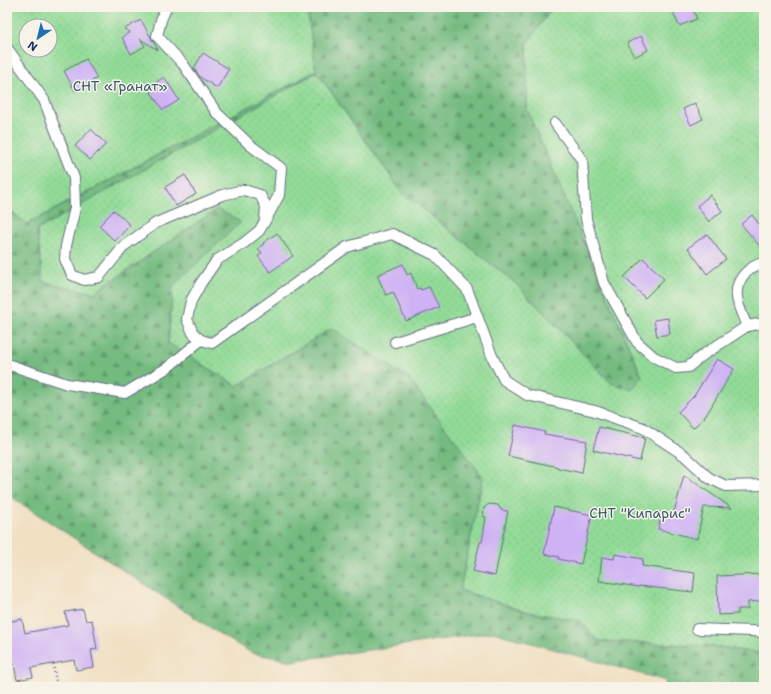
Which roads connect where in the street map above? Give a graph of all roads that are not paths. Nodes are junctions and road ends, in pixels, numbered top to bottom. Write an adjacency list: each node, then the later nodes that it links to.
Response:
1 (166, 8): 4 (lane)
2 (7, 48): 4 (lane)
3 (555, 124): 8 (lane)
4 (265, 221): 9 (lane)
5 (764, 262): 8 (lane)
6 (477, 317): 9 (lane); 10 (lane); 12 (lane)
7 (764, 323): 8 (lane)
8 (747, 326)
9 (201, 340): 11 (lane)
10 (395, 342)
11 (7, 364)
12 (764, 484)
13 (697, 629): 14 (lane)
14 (764, 632)

